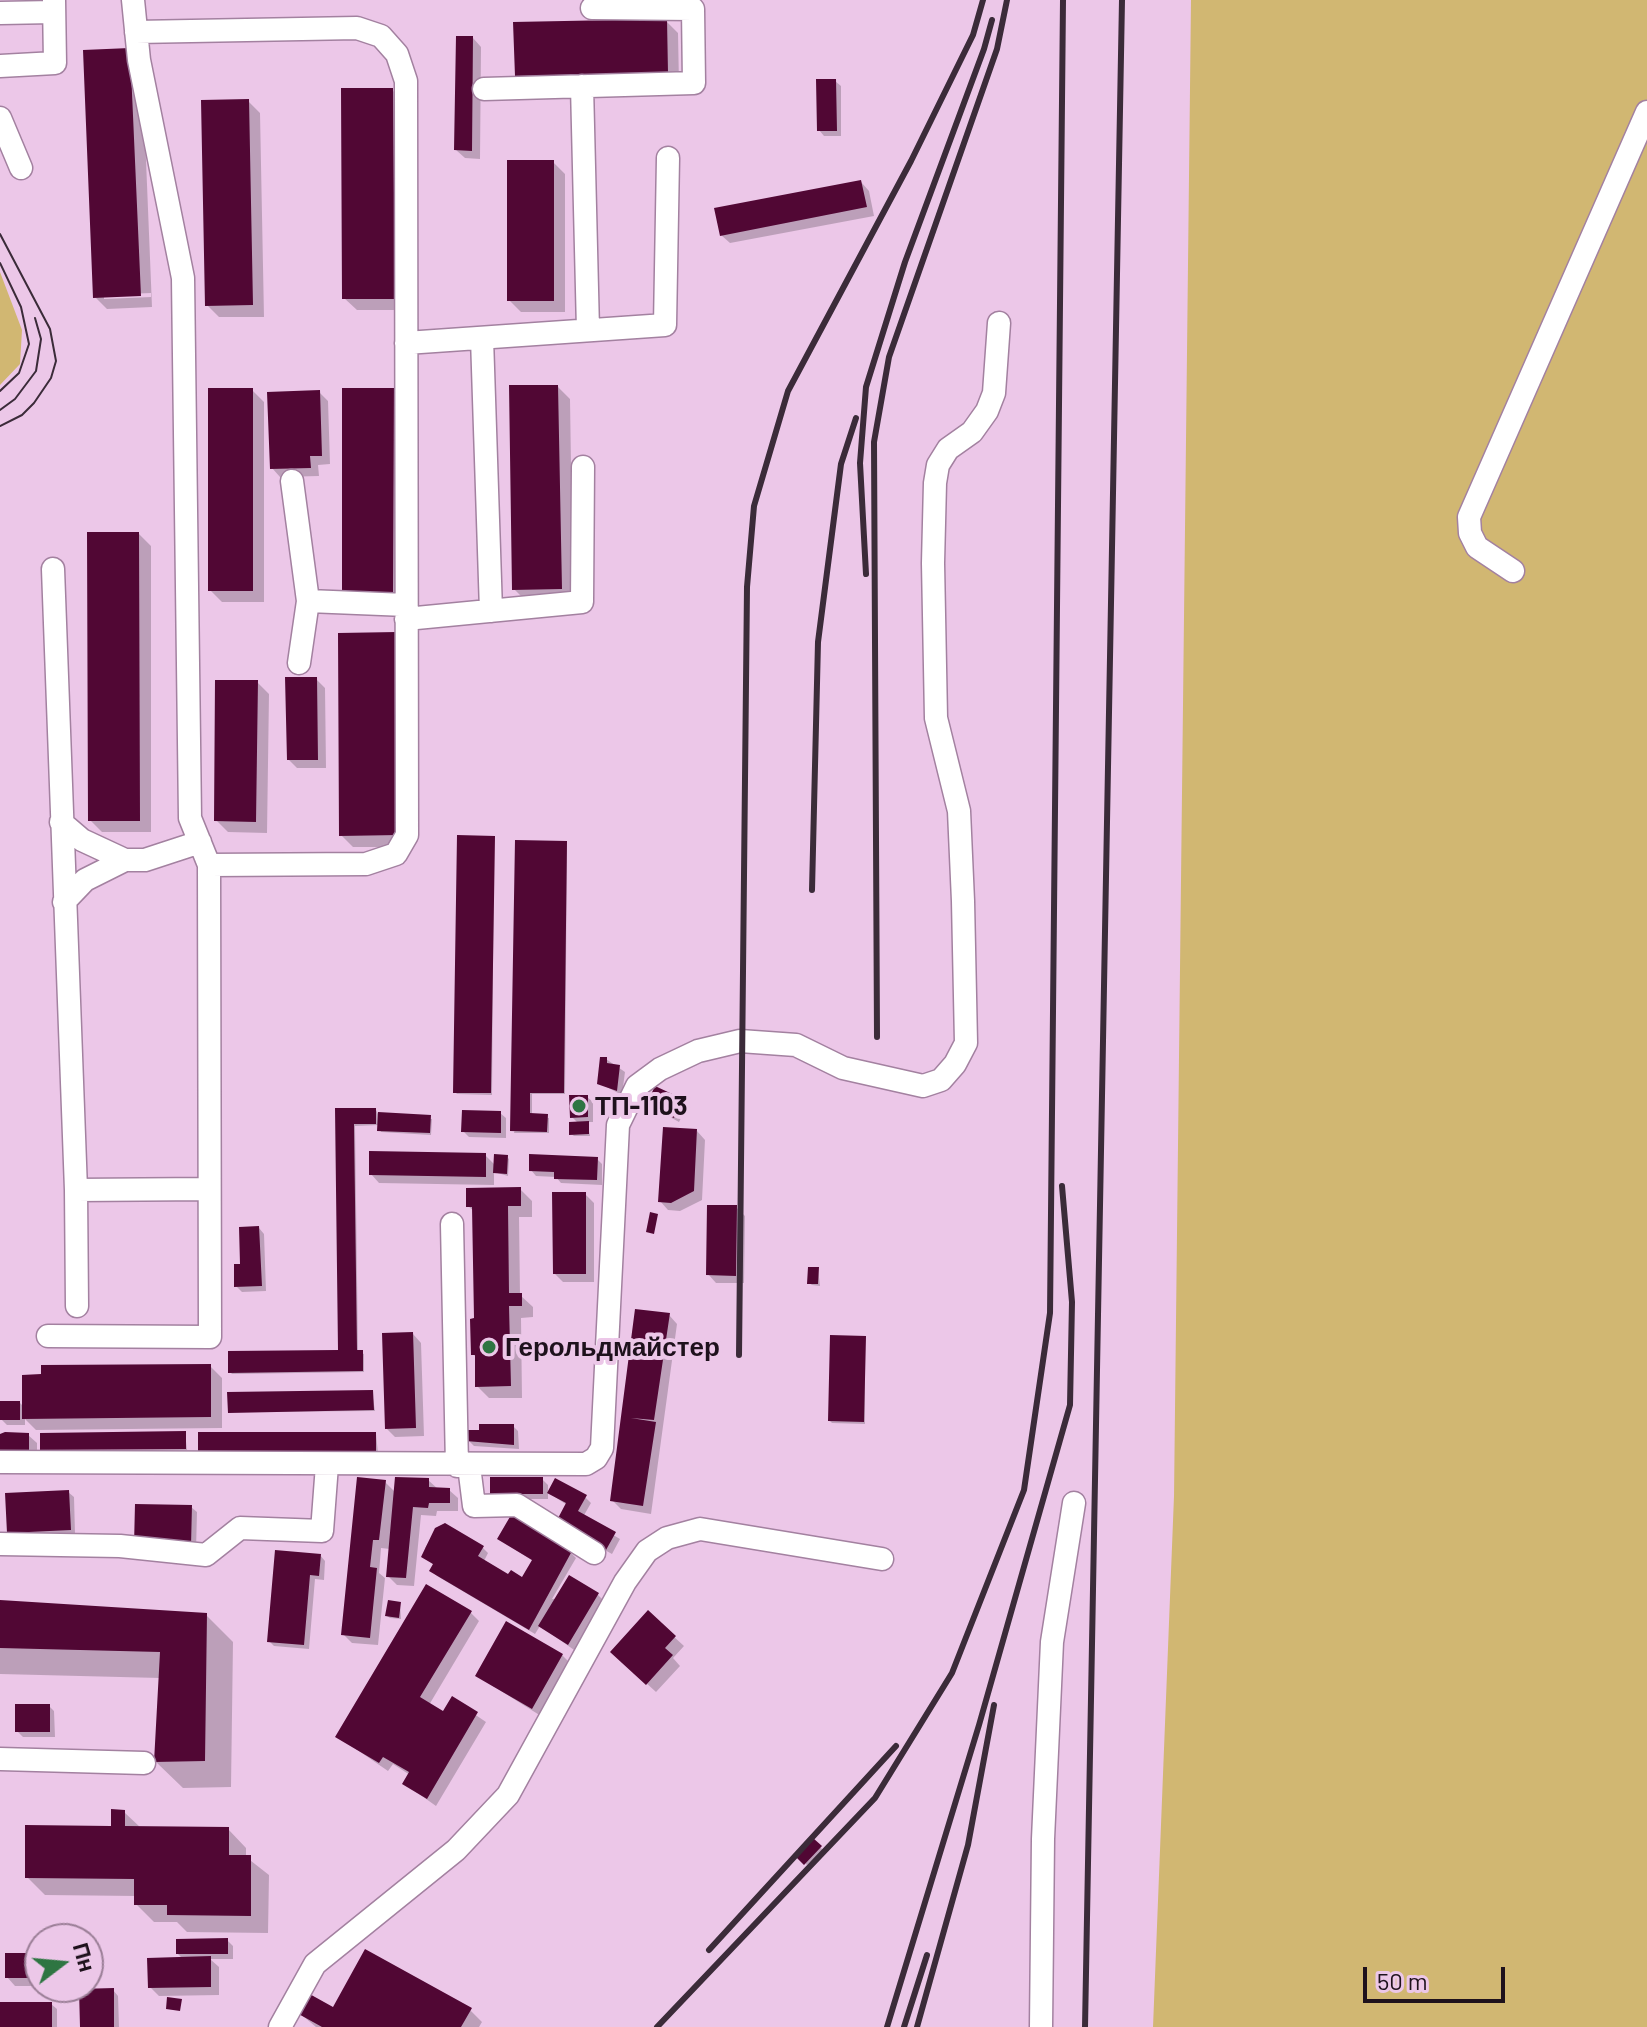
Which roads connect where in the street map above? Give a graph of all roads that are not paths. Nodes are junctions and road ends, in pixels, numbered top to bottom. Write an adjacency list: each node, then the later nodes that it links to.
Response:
1 (133, 0): 5 (lane)
2 (54, 6): 4 (lane); 6 (lane)
3 (592, 8): 7 (lane)
4 (0, 13)
5 (136, 32): 16 (lane); 26 (lane)
6 (0, 66)
7 (582, 86): 8 (lane); 14 (lane)
8 (484, 89)
9 (1647, 112): 20 (lane)
10 (0, 118): 12 (lane)
11 (668, 158): 14 (lane)
12 (21, 168)
13 (999, 323): 37 (lane)
14 (588, 330): 15 (lane)
15 (482, 338): 16 (lane); 22 (lane)
16 (406, 343): 23 (lane)
17 (583, 467): 22 (lane)
18 (292, 481): 21 (lane)
19 (53, 569): 25 (lane)
20 (1513, 571)
21 (308, 601): 23 (lane); 24 (lane)
22 (491, 611): 23 (lane)
23 (406, 612): 28 (lane)
24 (299, 663)
25 (61, 822): 27 (lane); 29 (lane)
26 (200, 842): 27 (lane); 28 (lane)
27 (125, 860): 29 (lane)
28 (209, 865): 30 (lane)
29 (64, 902): 31 (lane)
30 (209, 1189): 31 (lane); 34 (lane)
31 (76, 1190): 33 (lane)
32 (452, 1224): 37 (lane)
33 (77, 1306)
34 (48, 1336)
35 (0, 1462): 36 (lane)
36 (327, 1465): 37 (lane); 39 (lane)
37 (463, 1466): 40 (lane)
38 (1074, 1503): 45 (lane)
39 (0, 1544)
40 (594, 1553)
41 (882, 1559): 44 (lane)
42 (0, 1759): 43 (lane)
43 (144, 1763)
44 (280, 2027)
45 (1041, 2027)

